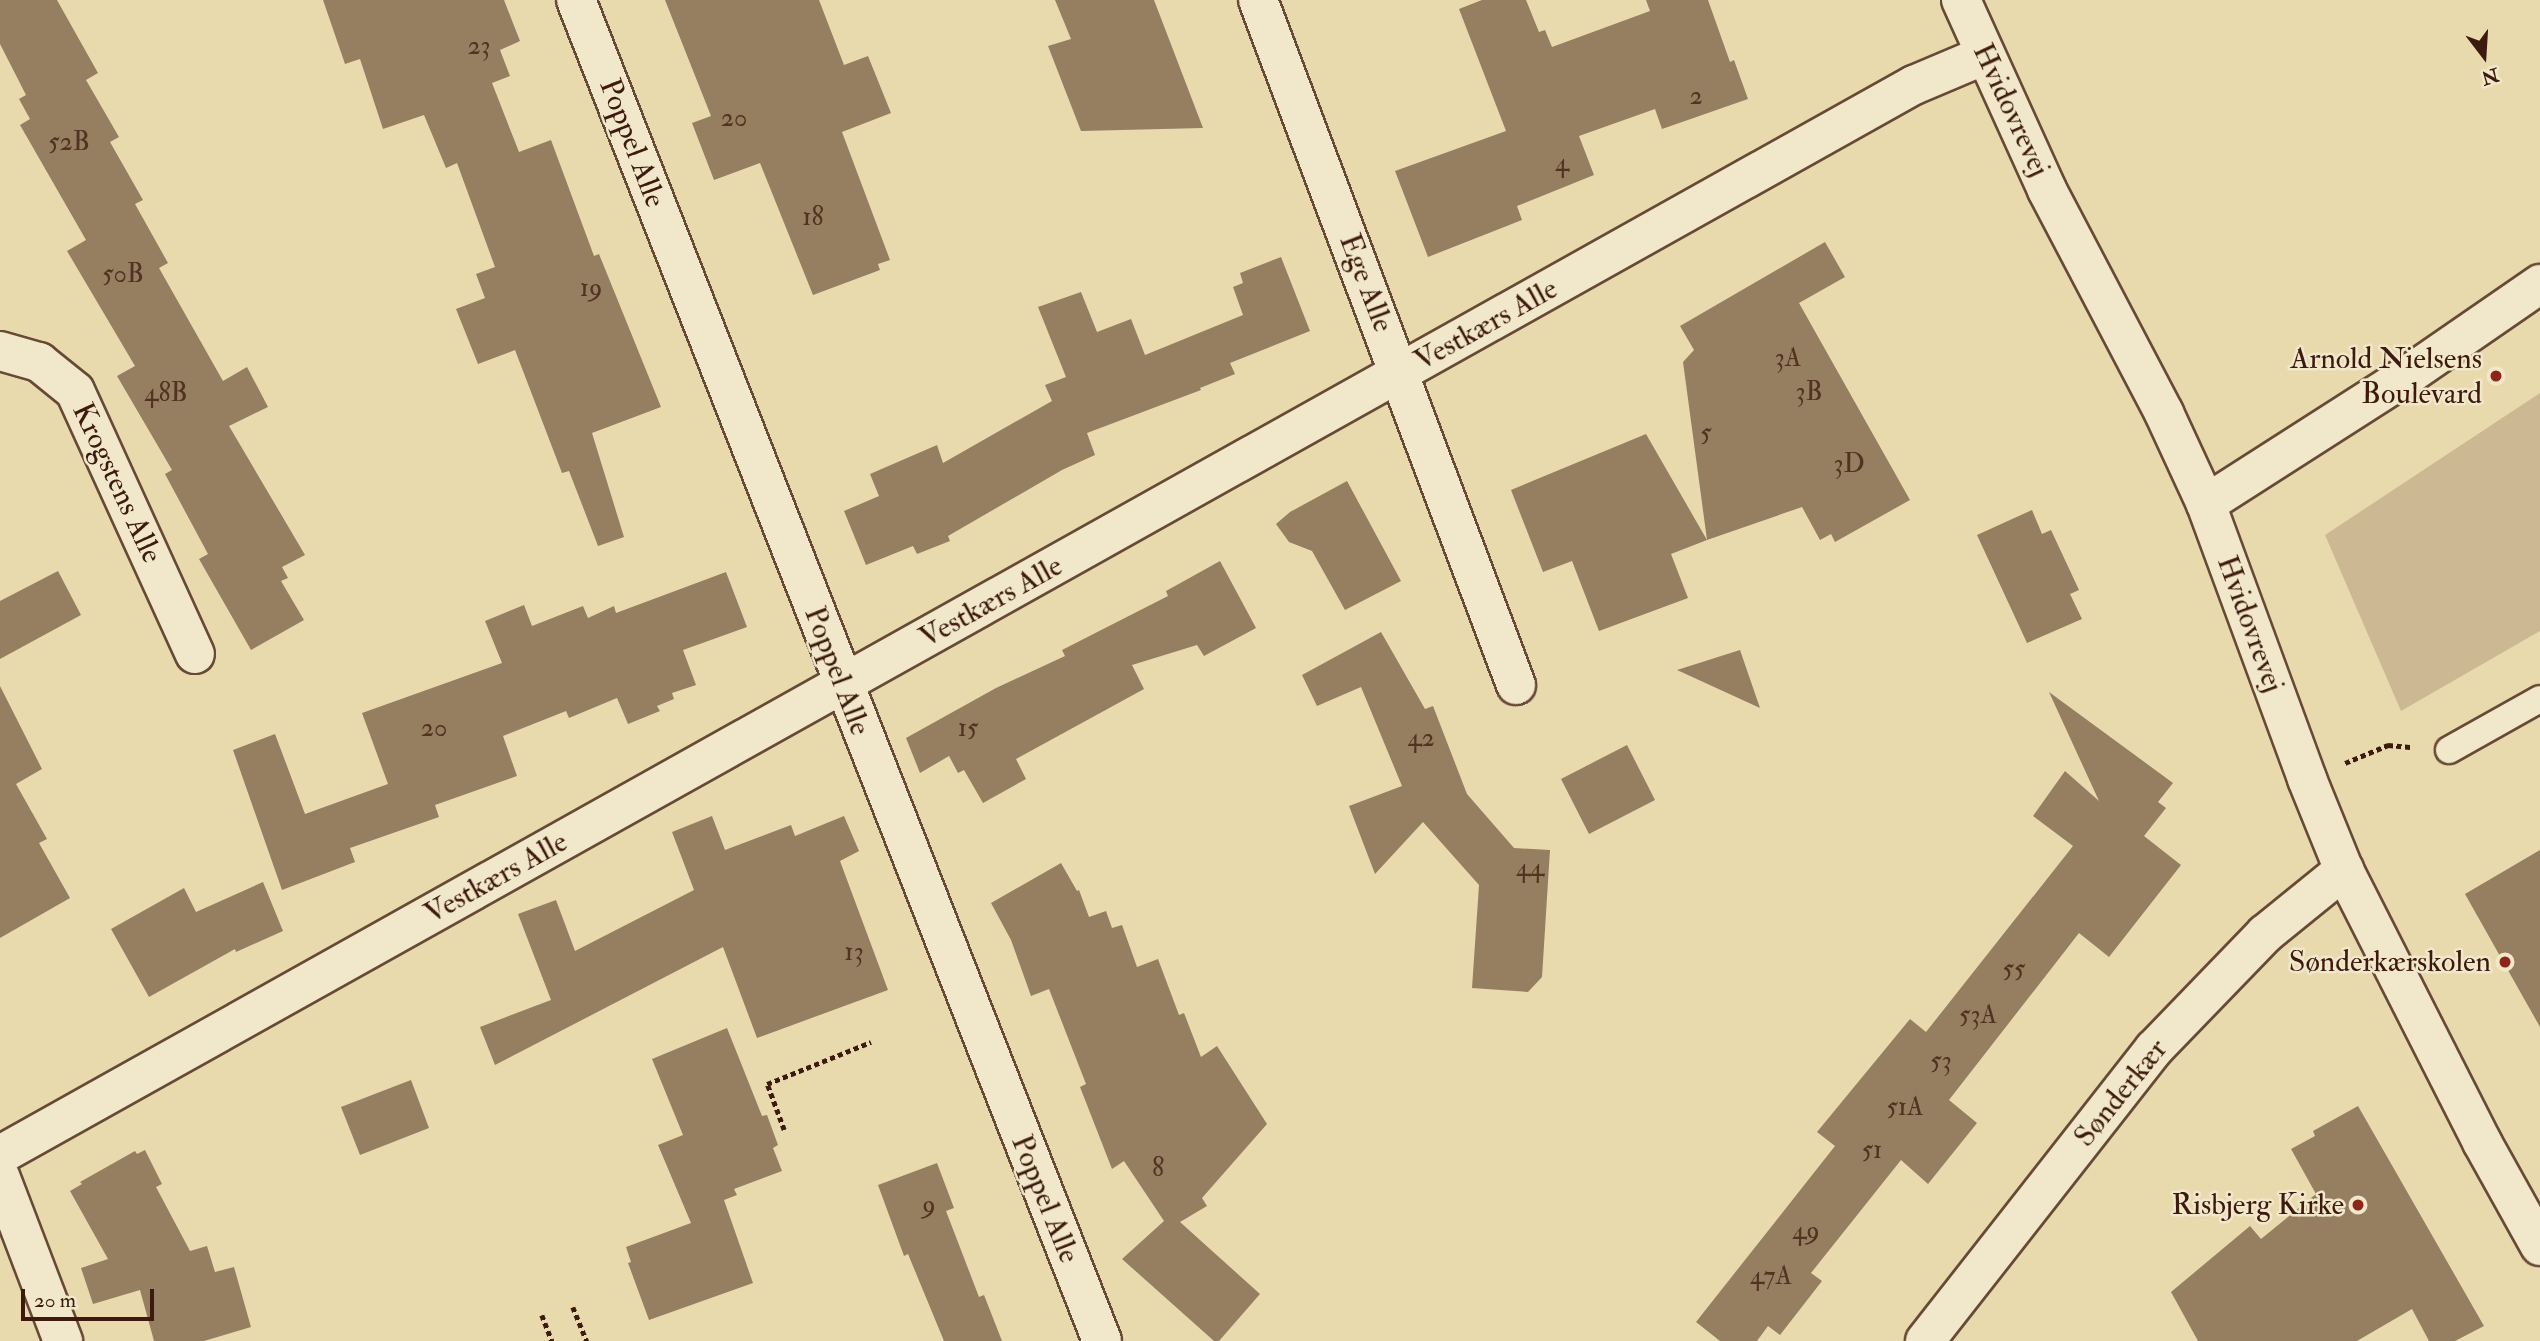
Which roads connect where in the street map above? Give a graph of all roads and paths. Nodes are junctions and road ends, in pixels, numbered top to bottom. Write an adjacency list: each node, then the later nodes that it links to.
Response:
1 (576, 0): 10 (street, Poppel Alle)
2 (1258, 0): 7 (street, Ege Alle)
3 (1961, 0): 4 (street, Hvidovrevej)
4 (1985, 55): 7 (street, Vestkærs Alle); 8 (street, Hvidovrevej)
5 (2540, 284): 8 (street)
6 (0, 351): 9 (street, Krogstens Alle)
7 (1400, 373): 10 (street, Vestkærs Alle); 11 (street, Ege Alle)
8 (2207, 505): 14 (street, Hvidovrevej)
9 (195, 654)
10 (842, 685): 18 (street, Vestkærs Alle); 26 (street, Poppel Alle)
11 (1516, 685)
12 (2540, 699): 13 (lane)
13 (2449, 750): 14 (path)
14 (2307, 779): 15 (street, Hvidovrevej)
15 (2344, 870): 20 (street, Hvidovrevej); 27 (street, Sønderkær)
16 (871, 1042): 17 (path)
17 (784, 1129)
18 (0, 1155)
19 (0, 1176): 23 (street)
20 (2540, 1246)
21 (573, 1307): 25 (path)
22 (542, 1315): 24 (path)
23 (63, 1341)
24 (552, 1341)
25 (587, 1341)
26 (1102, 1341)
27 (1925, 1341)

